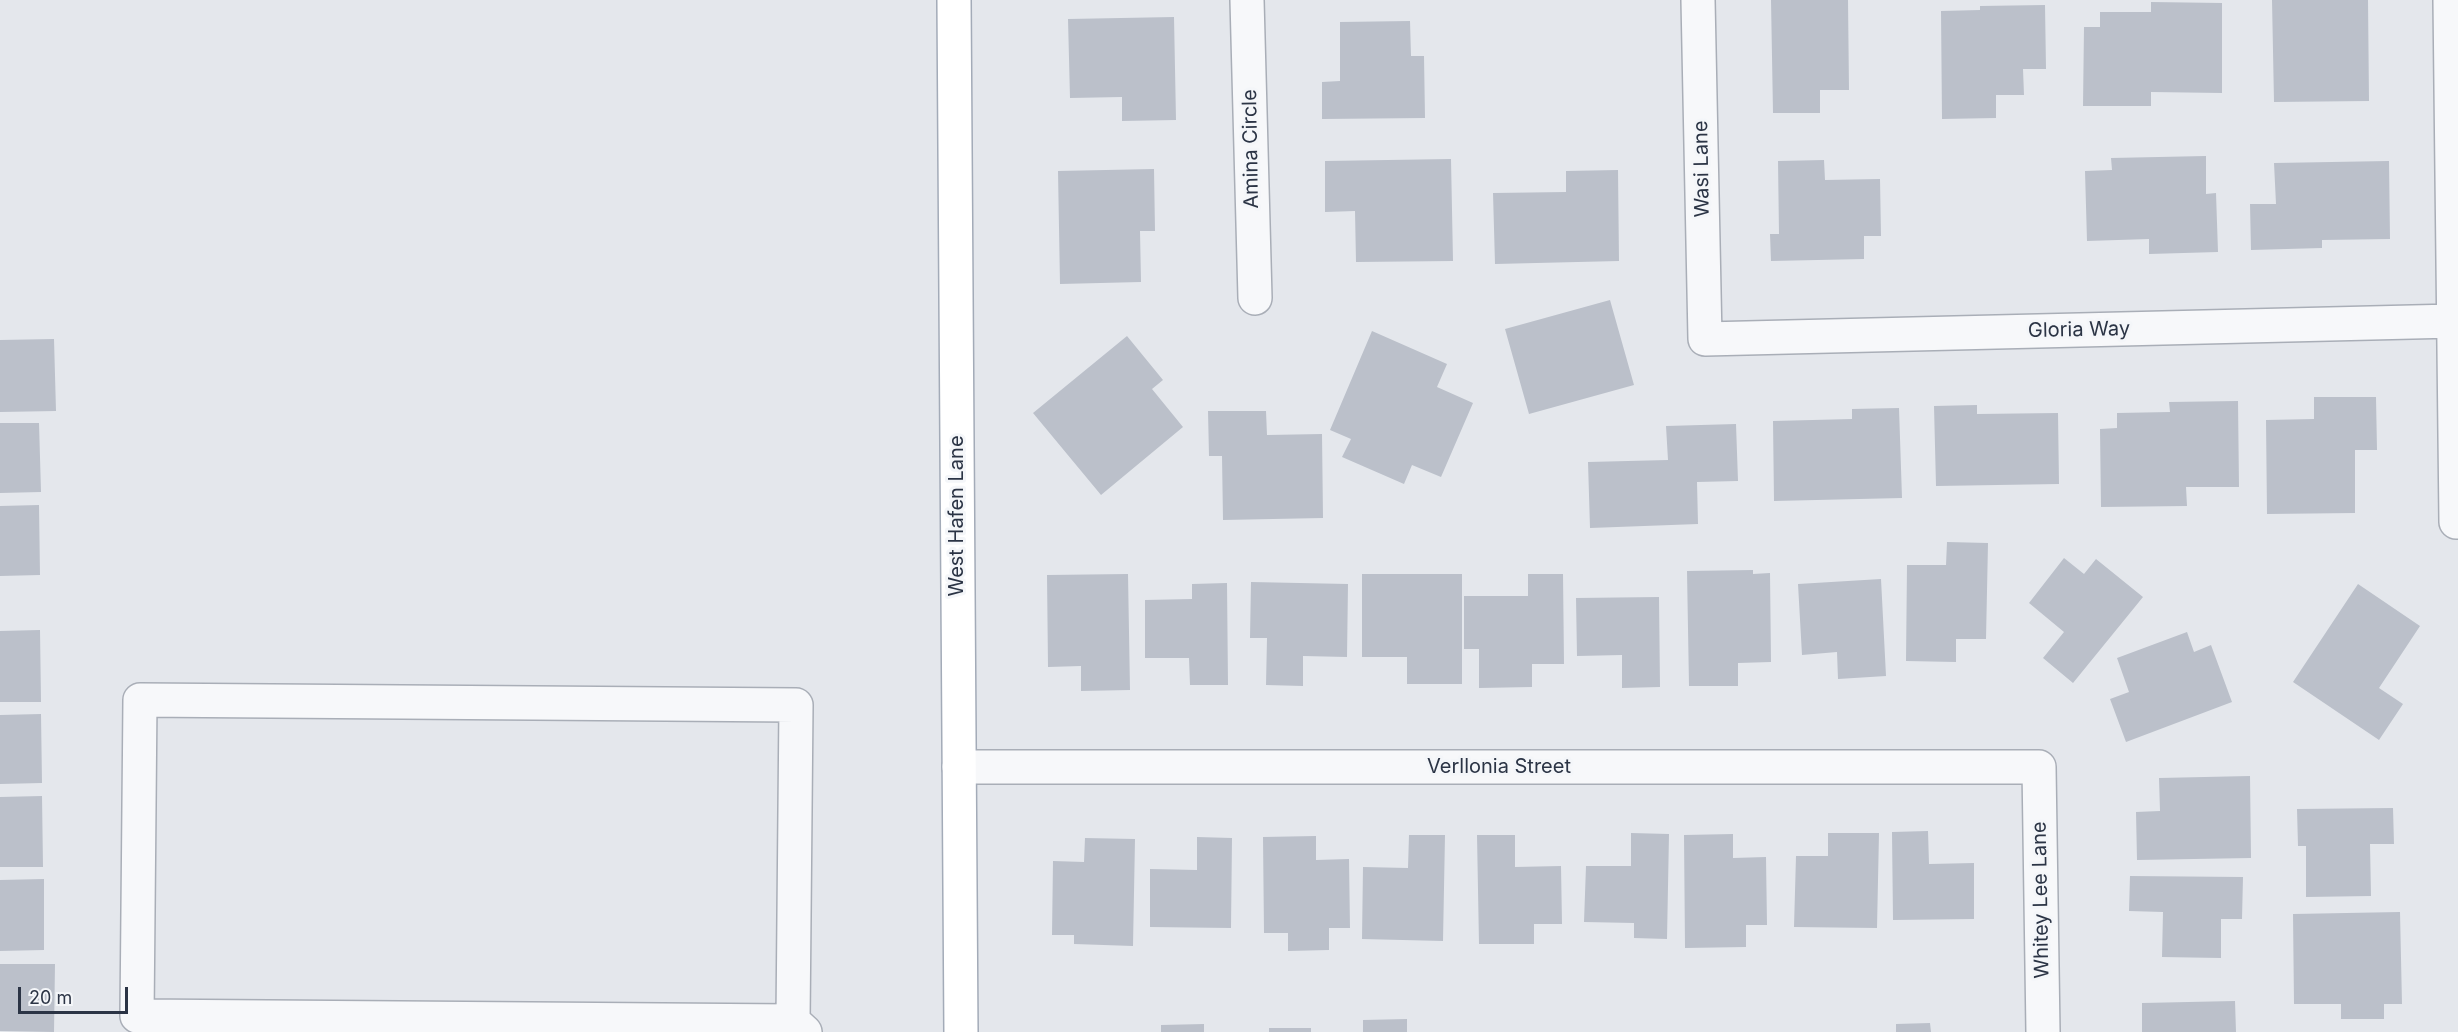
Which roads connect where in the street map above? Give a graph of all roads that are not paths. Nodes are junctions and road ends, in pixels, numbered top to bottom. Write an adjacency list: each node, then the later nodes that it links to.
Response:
1 (954, 0): 9 (main road, West Hafen Lane)
2 (1248, 0): 5 (street, Amina Circle)
3 (1698, 0): 7 (street, Wasi Lane)
4 (2450, 0): 6 (street)
5 (1255, 298)
6 (2454, 321): 7 (street, Gloria Way); 8 (street)
7 (1705, 339)
8 (2456, 522)
9 (959, 767): 10 (street, Verllonia Street); 12 (main road, West Hafen Lane)
10 (2039, 767): 13 (street, Whitey Lee Lane)
11 (799, 1027): 11 (street)
12 (961, 1032)
13 (2043, 1032)

